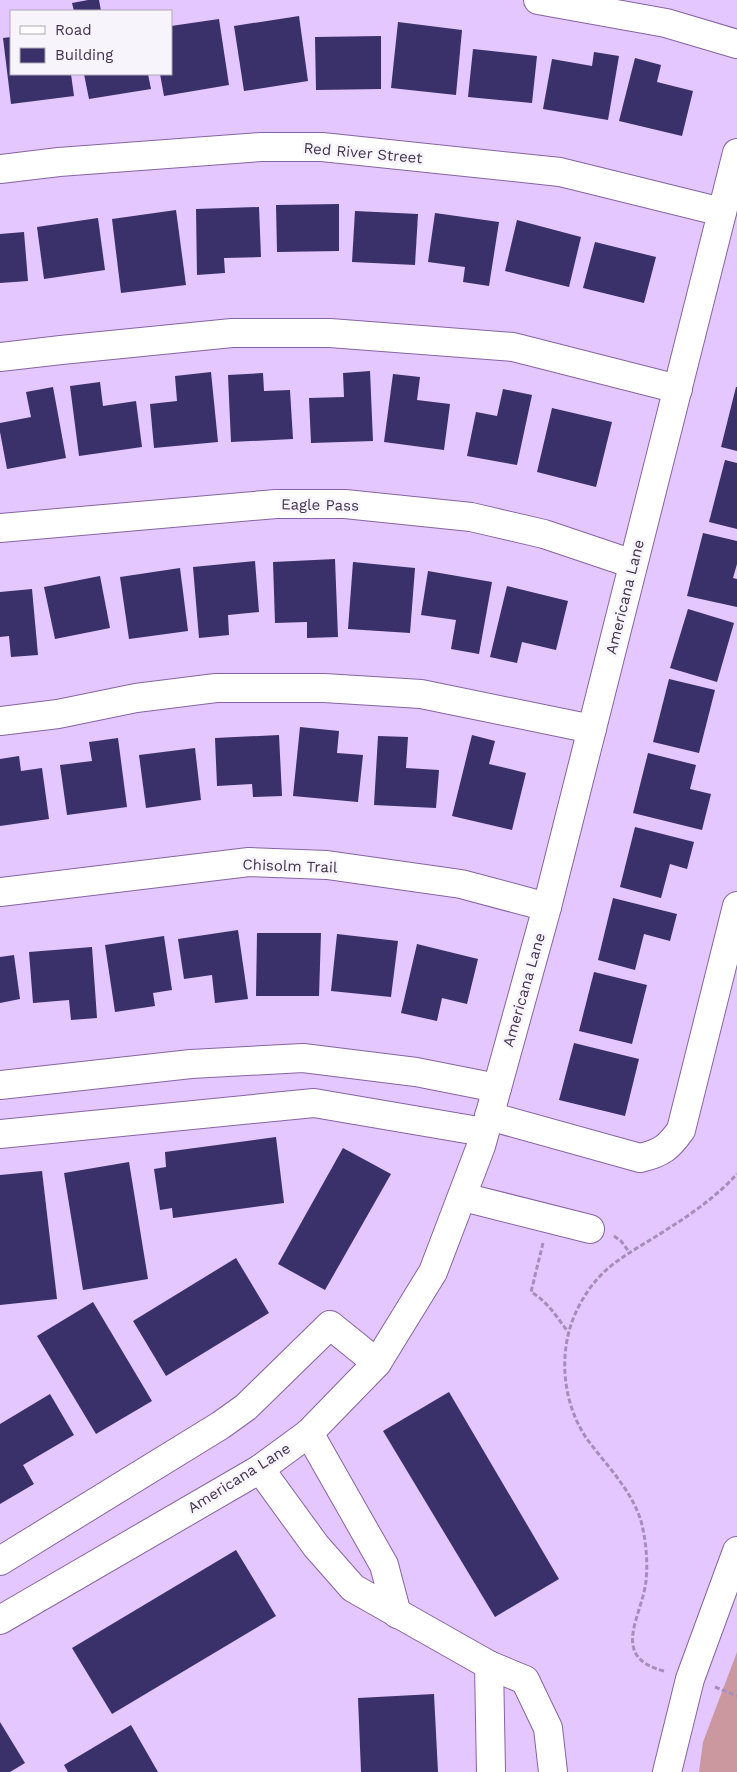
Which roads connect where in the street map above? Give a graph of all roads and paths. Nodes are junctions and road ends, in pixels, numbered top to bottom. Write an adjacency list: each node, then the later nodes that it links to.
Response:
1 (538, 0): 2 (street)
2 (737, 44)
3 (737, 153): 5 (street, Americana Lane)
4 (0, 169): 5 (street, Red River Street)
5 (722, 212): 7 (street, Americana Lane)
6 (0, 357): 7 (street)
7 (678, 389): 9 (street, Americana Lane)
8 (0, 528): 9 (street, Eagle Pass)
9 (633, 564): 11 (street, Americana Lane)
10 (0, 721): 11 (street)
11 (592, 729): 14 (street, Americana Lane)
12 (0, 892): 14 (street, Chisolm Trail)
13 (737, 906): 17 (street)
14 (547, 907): 16 (street, Americana Lane)
15 (0, 1085): 16 (street)
16 (497, 1088): 17 (street, Americana Lane)
17 (486, 1124): 18 (street); 20 (street, Americana Lane)
18 (0, 1134)
19 (737, 1174): 23 (path)
20 (463, 1197): 21 (street); 24 (street, Americana Lane)
21 (549, 1218): 22 (street); 23 (path)
22 (590, 1229)
23 (568, 1332): 32 (path)
24 (377, 1363): 25 (street, Americana Lane); 28 (street)
25 (309, 1433): 26 (street, Americana Lane); 29 (street)
26 (260, 1468): 29 (street); 30 (street, Americana Lane)
27 (737, 1551): 37 (street)
28 (0, 1561)
29 (397, 1614): 31 (street)
30 (0, 1620)
31 (489, 1665): 35 (street); 36 (street)
32 (666, 1672)
33 (720, 1689): 34 (path)
34 (737, 1696)
35 (491, 1772)
36 (552, 1772)
37 (667, 1772)

